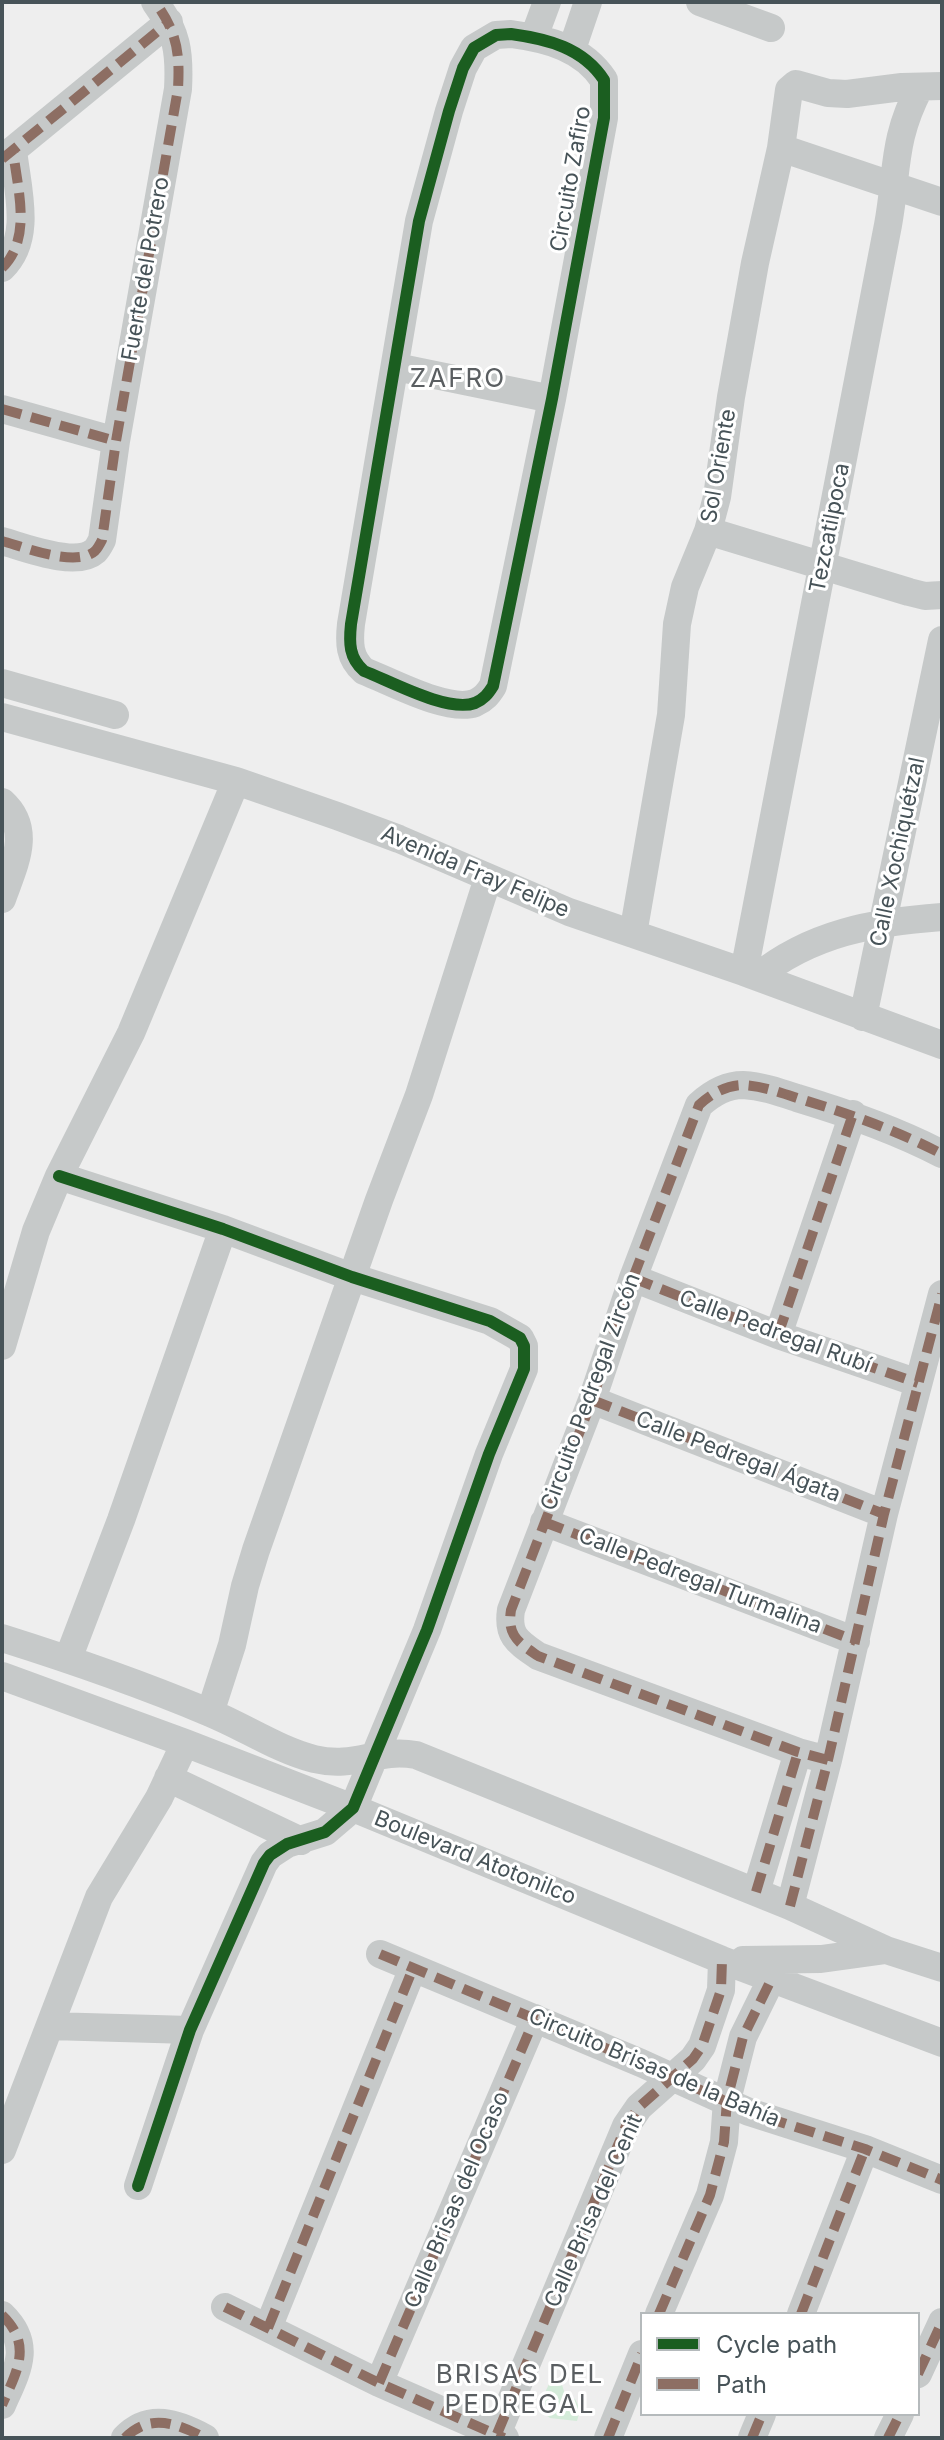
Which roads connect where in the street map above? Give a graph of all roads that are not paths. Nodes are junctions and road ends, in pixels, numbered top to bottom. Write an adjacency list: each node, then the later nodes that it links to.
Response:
1 (547, 2): 6 (street)
2 (588, 2): 7 (street)
3 (717, 5): 5 (street)
4 (162, 12): 10 (street); 17 (street, Fuerte del Potrero)
5 (771, 28)
6 (534, 37): 7 (street, Circuito Zafiro); 14 (street, Circuito Zafiro)
7 (572, 49): 15 (street, Circuito Zafiro)
8 (931, 86): 9 (street, Sol Oriente); 11 (street, Tezcatilpoca)
9 (781, 148): 11 (street); 18 (street, Sol Oriente)
10 (7, 154): 13 (street)
11 (894, 185): 12 (street); 20 (street, Tezcatilpoca)
12 (942, 202)
13 (2, 268)
14 (396, 367): 15 (street); 15 (street, Circuito Zafiro)
15 (552, 399)
16 (2, 409): 17 (street)
17 (116, 441): 19 (street, Fuerte del Potrero)
18 (708, 531): 20 (street); 33 (street, Sol Oriente)
19 (2, 541)
20 (822, 568): 21 (street); 34 (street, Tezcatilpoca)
21 (942, 595)
22 (942, 640): 26 (street, Calle Xochiquétzal)
23 (2, 683): 24 (street)
24 (115, 715)
25 (2, 717): 27 (street, Avenida Fray Felipe)
26 (934, 718): 32 (street, Calle Xochiquétzal)
27 (236, 781): 29 (street, Avenida Fray Felipe); 39 (street)
28 (2, 802): 30 (street)
29 (488, 878): 33 (street, Avenida Fray Felipe); 41 (street)
30 (2, 899)
31 (942, 917): 32 (street)
32 (885, 921): 34 (street); 35 (street, Calle Xochiquétzal)
33 (633, 934): 34 (street, Avenida Fray Felipe)
34 (750, 975): 35 (street, Avenida Fray Felipe)
35 (863, 1017): 36 (street, Avenida Fray Felipe)
36 (942, 1045)
37 (853, 1114): 38 (street, Circuito Pedregal Zircón); 42 (street, Circuito Pedregal Zircón); 44 (street)
38 (942, 1154)
39 (59, 1176): 40 (street); 45 (street)
40 (223, 1229): 41 (street); 52 (street)
41 (352, 1277): 54 (street); 57 (street)
42 (633, 1278): 44 (street, Calle Pedregal Rubí); 47 (street, Circuito Pedregal Zircón)
43 (942, 1294): 46 (street)
44 (778, 1335): 46 (street, Calle Pedregal Rubí)
45 (2, 1346)
46 (918, 1383): 48 (street)
47 (592, 1400): 48 (street, Calle Pedregal Ágata); 49 (street, Circuito Pedregal Zircón)
48 (884, 1514): 51 (street)
49 (544, 1522): 51 (street, Calle Pedregal Turmalina); 56 (street, Circuito Pedregal Zircón)
50 (2, 1638): 52 (street)
51 (856, 1641): 58 (street)
52 (68, 1659): 54 (street)
53 (2, 1676): 55 (street, Boulevard Atotonilco)
54 (210, 1713): 57 (street)
55 (185, 1743): 59 (street); 60 (street, Boulevard Atotonilco)
56 (798, 1752): 58 (street, Circuito Pedregal Zircón); 62 (street)
57 (375, 1755): 60 (street); 62 (street)
58 (828, 1760): 63 (street)
59 (168, 1778): 61 (street); 71 (street)
60 (353, 1808): 61 (street); 66 (street, Boulevard Atotonilco)
61 (301, 1841): 72 (street)
62 (756, 1892): 63 (street)
63 (790, 1906): 64 (street)
64 (886, 1950): 66 (street, Boulevard Atotonilco); 68 (street, Boulevard Atotonilco)
65 (380, 1954): 67 (street, Circuito Brisas de la Bahía)
66 (722, 1960): 69 (street, Boulevard Atotonilco); 74 (street, Calle Brisa del Cenit)
67 (413, 1968): 70 (street, Circuito Brisas de la Bahía); 85 (street)
68 (942, 1968)
69 (772, 1978): 73 (street, Boulevard Atotonilco); 75 (street)
70 (535, 2018): 74 (street, Circuito Brisas de la Bahía); 88 (street, Calle Brisas del Ocaso)
71 (50, 2026): 72 (street); 77 (street)
72 (190, 2030): 79 (street)
73 (942, 2043)
74 (673, 2079): 75 (street, Circuito Brisas de la Bahía); 92 (street, Calle Brisa del Cenit)
75 (727, 2100): 76 (street, Circuito Brisas de la Bahía); 81 (street)
76 (865, 2149): 78 (street, Circuito Brisas de la Bahía); 82 (street)
77 (2, 2150)
78 (942, 2180)
79 (138, 2186)
80 (225, 2307): 85 (street)
81 (660, 2312)
82 (802, 2312)
83 (2, 2315): 89 (street)
84 (942, 2322): 87 (street)
85 (268, 2328): 88 (street)
86 (640, 2359): 95 (street)
87 (920, 2370)
88 (379, 2383): 92 (street)
89 (2, 2405)
90 (761, 2416): 96 (street)
91 (899, 2416): 97 (street)
92 (501, 2436)
93 (125, 2438): 94 (street)
94 (205, 2438)
95 (608, 2438)
96 (752, 2438)
97 (888, 2438)

